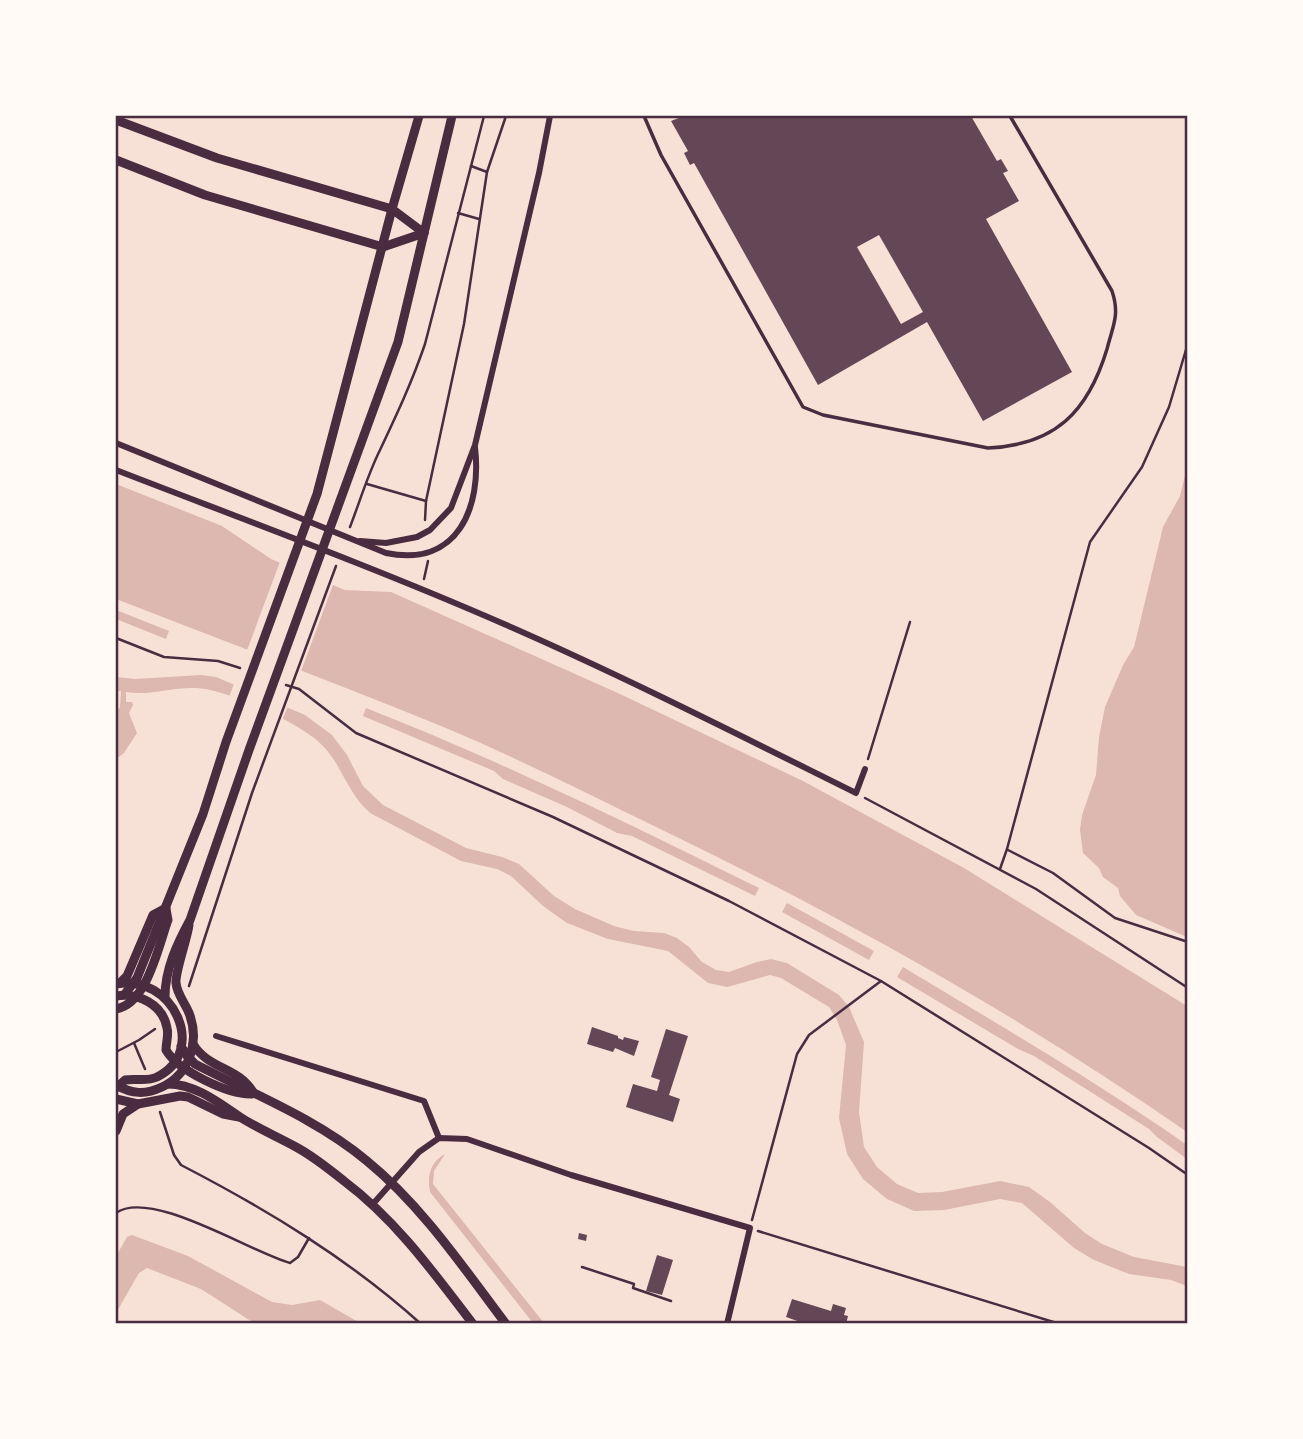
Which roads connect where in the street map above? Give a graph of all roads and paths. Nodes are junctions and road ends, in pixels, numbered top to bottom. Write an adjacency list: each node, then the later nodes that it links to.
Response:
1 (419, 116): 12 (main road)
2 (452, 116): 15 (main road)
3 (484, 116): 10 (path)
4 (506, 116): 11 (path)
5 (550, 116): 19 (street)
6 (644, 116): 7 (lane)
7 (1010, 116)
8 (116, 120): 12 (main road)
9 (116, 160): 16 (main road)
10 (471, 166): 11 (path); 13 (path)
11 (487, 172): 14 (path)
12 (392, 209): 15 (main road); 16 (main road)
13 (458, 213): 14 (path); 21 (path)
14 (480, 219): 21 (path)
15 (424, 233): 16 (main road); 34 (main road)
16 (383, 247): 33 (main road)
17 (1188, 343): 31 (path)
18 (116, 443): 23 (street)
19 (475, 445): 23 (street); 23 (street)
20 (116, 470): 30 (street)
21 (367, 484): 22 (path)
22 (348, 535)
23 (360, 541)
24 (338, 561): 40 (path)
25 (909, 622): 29 (path)
26 (116, 638): 27 (path)
27 (241, 669)
28 (276, 681): 36 (path)
29 (865, 769): 30 (street)
30 (856, 793): 32 (path)
31 (1007, 849): 32 (path); 35 (path)
32 (1000, 869): 39 (path)
33 (166, 908): 37 (main road); 38 (main road)
34 (190, 920): 43 (main road); 47 (main road)
35 (1188, 942)
36 (880, 981): 63 (path); 67 (path)
37 (118, 983): 38 (main road)
38 (139, 984): 41 (main road); 42 (main road); 43 (main road)
39 (1188, 988)
40 (185, 993)
41 (120, 995): 42 (main road)
42 (137, 996): 44 (main road); 51 (main road)
43 (164, 997): 48 (main road)
44 (116, 1009)
45 (157, 1027): 49 (path)
46 (216, 1035): 61 (street)
47 (193, 1044): 50 (main road); 56 (main road)
48 (181, 1046): 50 (main road); 51 (main road)
49 (116, 1052)
50 (189, 1059): 52 (main road); 56 (main road)
51 (174, 1061): 52 (main road); 54 (main road)
52 (184, 1069): 53 (main road); 56 (main road)
53 (168, 1084): 55 (main road); 59 (main road)
54 (116, 1086): 55 (main road)
55 (132, 1093): 57 (main road)
56 (254, 1094): 64 (main road)
57 (117, 1102): 58 (main road)
58 (138, 1104): 59 (main road); 60 (main road)
59 (241, 1117): 65 (main road)
60 (116, 1131)
61 (439, 1138): 64 (street); 67 (street)
62 (174, 1155): 68 (path)
63 (1188, 1175)
64 (391, 1182): 65 (street); 73 (main road)
65 (372, 1205): 72 (main road)
66 (116, 1213): 68 (path)
67 (750, 1228): 74 (street); 75 (path)
68 (309, 1238): 71 (path)
69 (582, 1267): 70 (path)
70 (671, 1301)
71 (421, 1324)
72 (473, 1324)
73 (506, 1324)
74 (727, 1324)
75 (1060, 1324)

